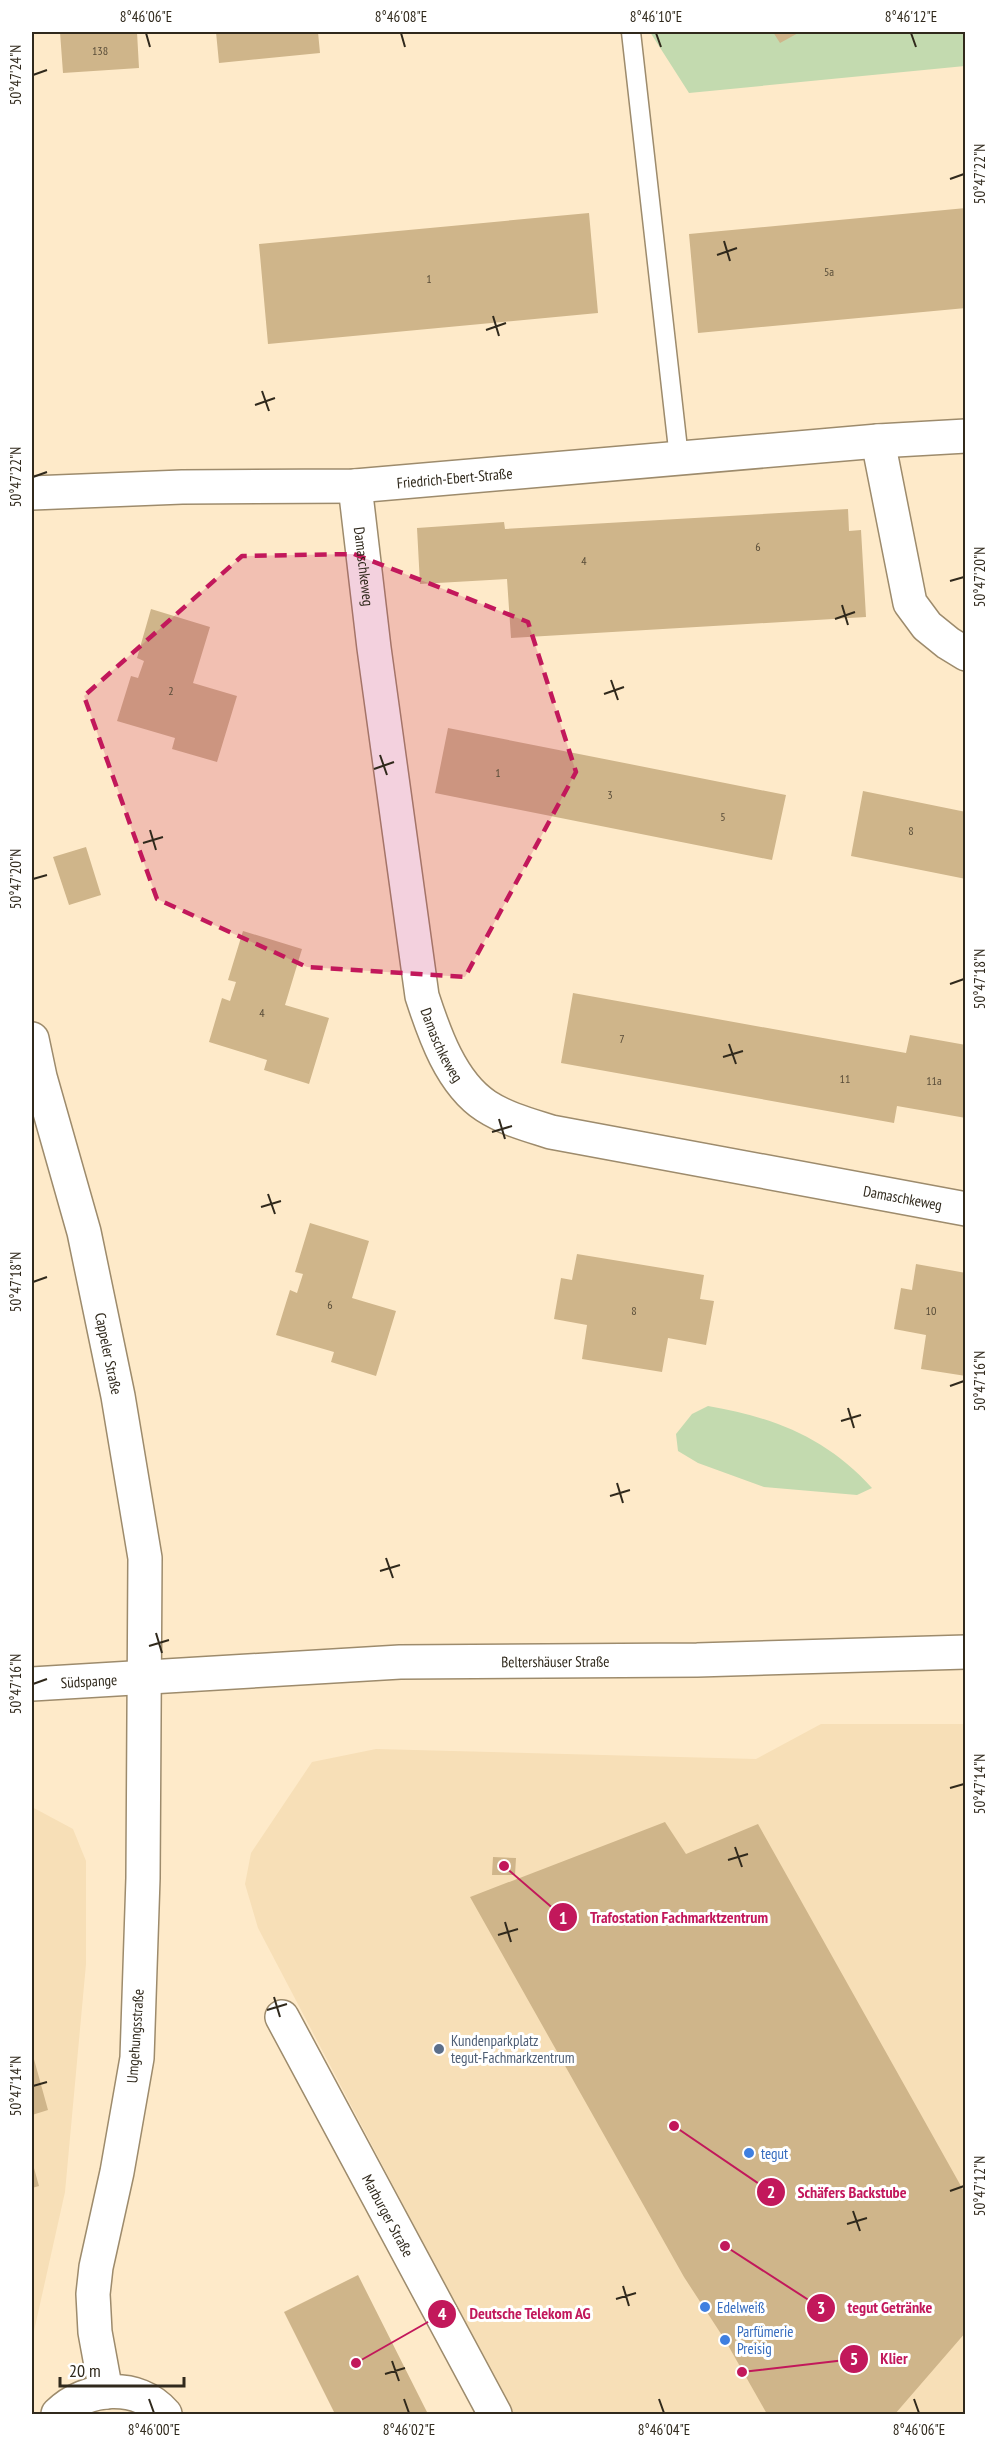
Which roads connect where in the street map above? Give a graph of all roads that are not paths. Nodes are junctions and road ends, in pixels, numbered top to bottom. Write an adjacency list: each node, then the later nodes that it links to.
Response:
1 (631, 32): 4 (lane)
2 (966, 436): 3 (street, Friedrich-Ebert-Straße)
3 (878, 441): 4 (street, Friedrich-Ebert-Straße); 7 (street)
4 (679, 458): 5 (street, Friedrich-Ebert-Straße)
5 (355, 486): 6 (street, Friedrich-Ebert-Straße); 9 (street, Damaschkeweg)
6 (32, 493)
7 (966, 654)
8 (32, 1039): 11 (street, Cappeler Straße)
9 (966, 1209)
10 (966, 1652): 11 (street, Beltershäuser Straße)
11 (145, 1676): 12 (street, Südspange); 14 (street, Umgehungsstraße)
12 (32, 1684)
13 (282, 2017): 17 (street, Marburger Straße)
14 (106, 2391): 15 (street); 16 (street)
15 (58, 2415)
16 (165, 2415)
17 (495, 2415)

